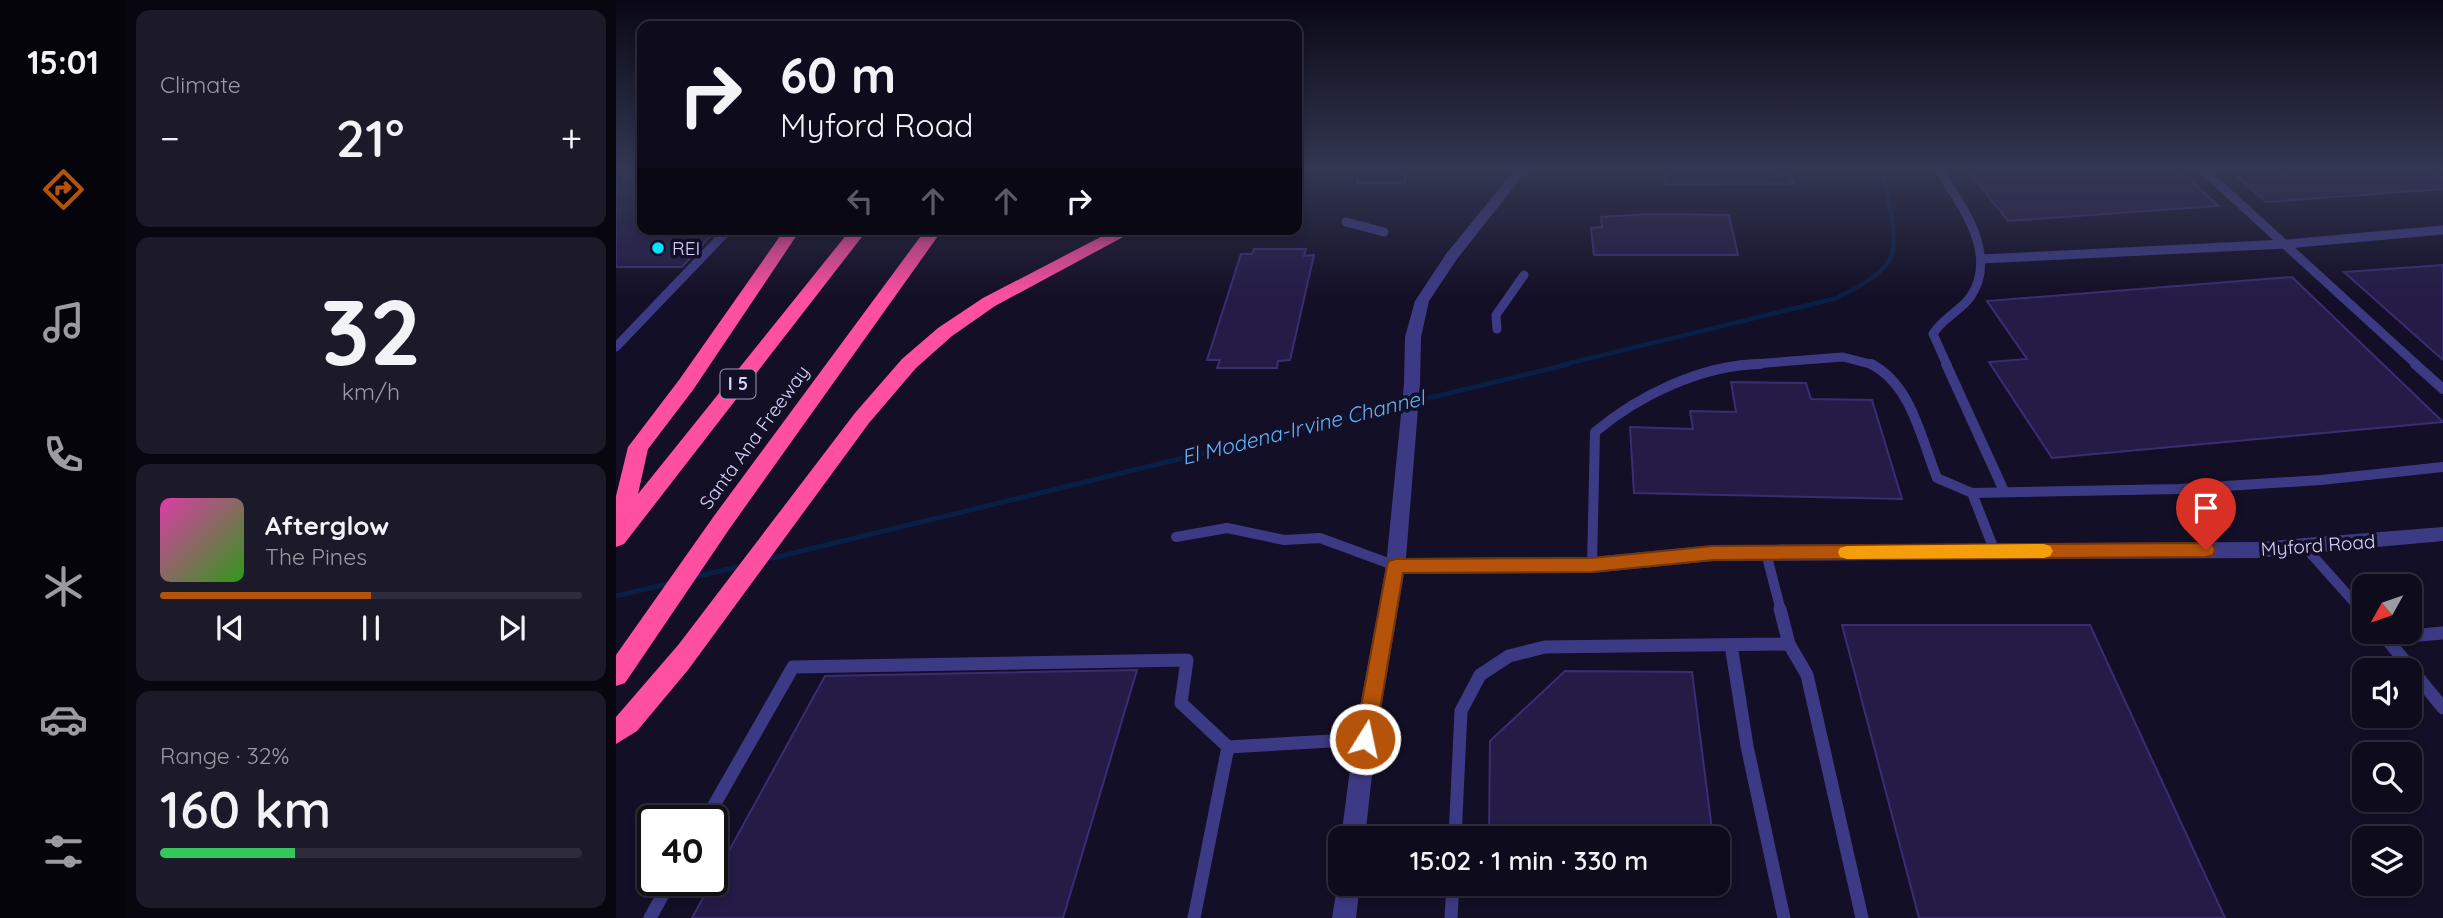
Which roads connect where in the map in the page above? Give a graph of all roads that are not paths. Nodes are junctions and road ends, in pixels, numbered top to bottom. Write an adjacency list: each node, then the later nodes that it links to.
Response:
1 (1488, 211): 28 (street)
2 (1963, 211): 13 (lane)
3 (2248, 211): 12 (lane)
4 (1346, 222): 6 (lane)
5 (2443, 230): 12 (lane)
6 (1384, 232)
7 (723, 235): 16 (lane)
8 (789, 235): 22 (highway)
9 (855, 235): 22 (highway, I 5)
10 (930, 235): 35 (highway, Santa Ana Freeway)
11 (1118, 235): 37 (highway)
12 (2285, 244): 13 (lane); 17 (lane)
13 (1981, 259): 19 (lane)
14 (1524, 275): 15 (lane)
15 (1497, 329)
16 (616, 347)
17 (2443, 389)
18 (2443, 467): 19 (lane)
19 (2004, 491): 20 (lane)
20 (1972, 493): 25 (lane); 27 (lane)
21 (2443, 534): 24 (street, Myford Road)
22 (617, 537)
23 (1176, 537): 28 (lane)
24 (2304, 546): 25 (street, Myford Road); 29 (lane)
25 (1995, 552): 26 (street, Myford Road)
26 (1766, 553): 27 (street, Myford Road); 34 (lane)
27 (1592, 565): 28 (street, Myford Road)
28 (1396, 566): 38 (street)
29 (2352, 600)
30 (2443, 633): 31 (lane)
31 (2422, 634)
32 (2391, 644): 36 (lane)
33 (1731, 645): 34 (lane); 42 (lane); 50 (lane)
34 (1789, 645): 51 (lane)
35 (616, 676)
36 (2443, 708)
37 (616, 732)
38 (1365, 739): 39 (lane); 41 (street)
39 (1228, 747): 40 (lane); 47 (lane)
40 (714, 805)
41 (1354, 826)
42 (1456, 826)
43 (662, 896): 46 (lane)
44 (1347, 896): 48 (street)
45 (1452, 896): 49 (lane)
46 (650, 918)
47 (1194, 918)
48 (1344, 918)
49 (1451, 918)
50 (1783, 918)
51 (1861, 918)

